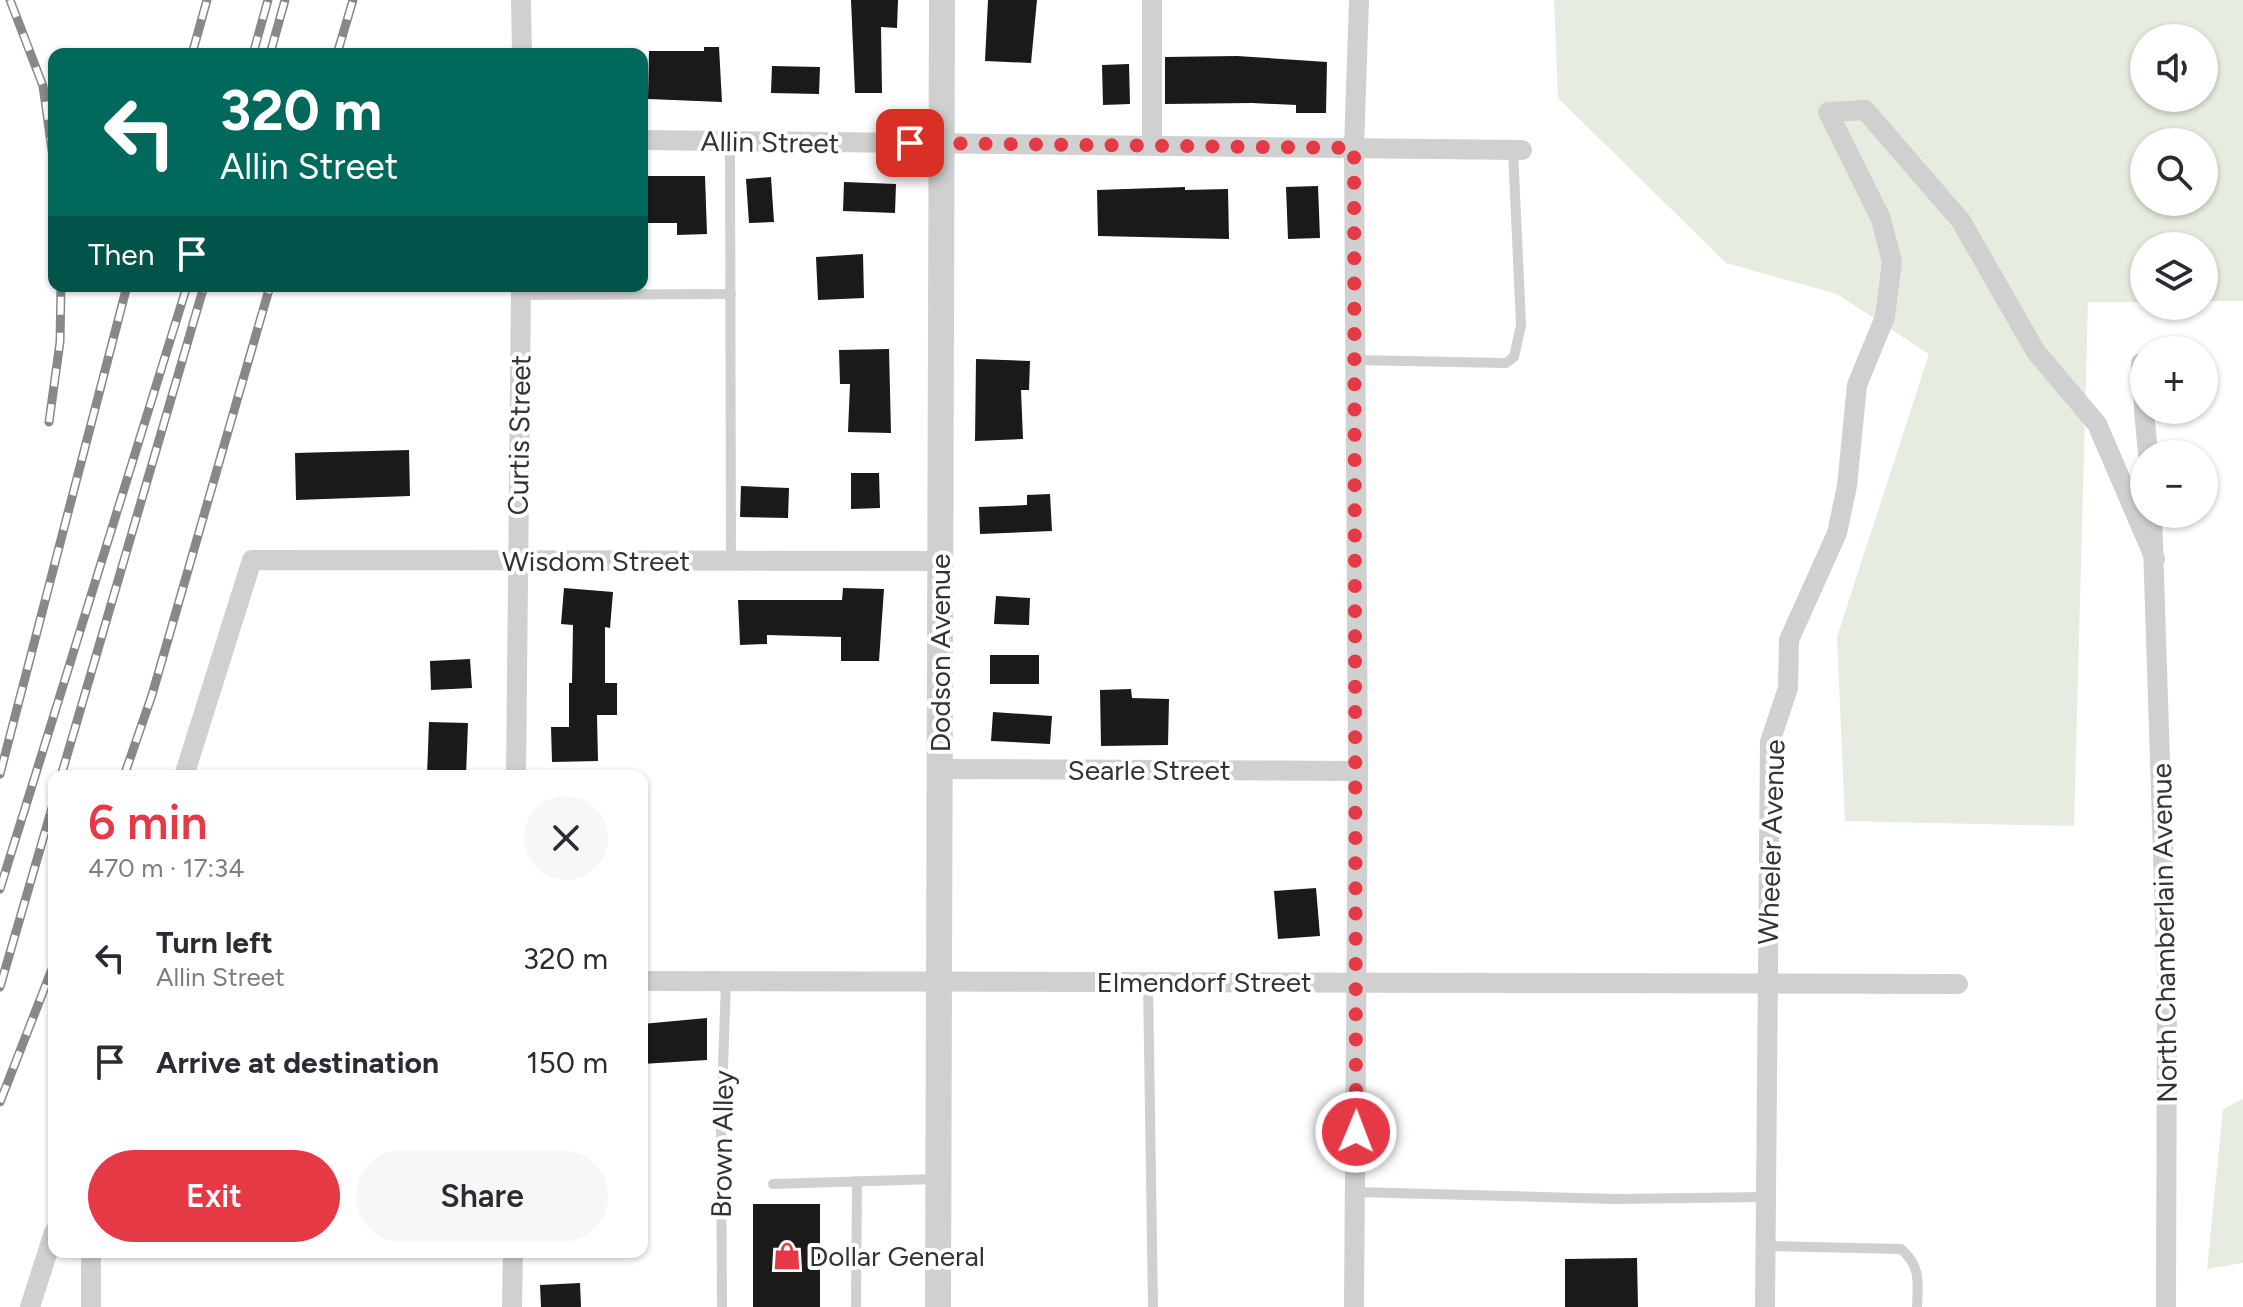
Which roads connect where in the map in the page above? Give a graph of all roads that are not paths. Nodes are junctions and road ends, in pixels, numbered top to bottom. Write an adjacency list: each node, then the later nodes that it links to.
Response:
1 (521, 0): 5 (street)
2 (942, 0): 9 (street, Dodson Avenue)
3 (1152, 0): 10 (street)
4 (1359, 0): 11 (street)
5 (522, 48)
6 (1865, 110): 18 (street, North Chamberlain Avenue); 31 (street, Wheeler Avenue)
7 (648, 140): 8 (street, Allin Street)
8 (730, 141): 9 (street, Allin Street); 15 (lane)
9 (940, 144): 10 (street, Allin Street); 21 (street, Dodson Avenue)
10 (1152, 146): 11 (street, Allin Street)
11 (1354, 148): 12 (street, Allin Street); 16 (street)
12 (1517, 150): 16 (lane)
13 (521, 292): 19 (street, Curtis Street)
14 (626, 292): 15 (lane)
15 (731, 294): 20 (lane)
16 (1354, 360): 25 (street)
17 (2153, 528): 18 (street, North Chamberlain Avenue)
18 (2155, 559): 52 (street, North Chamberlain Avenue)
19 (517, 560): 20 (street, Wisdom Street); 23 (street, Wisdom Street); 24 (street, Curtis Street)
20 (731, 561): 21 (street, Wisdom Street)
21 (941, 561): 22 (street, Dodson Avenue)
22 (940, 769): 25 (street, Searle Street); 28 (street, Dodson Avenue)
23 (186, 770)
24 (516, 770)
25 (1358, 771): 30 (street)
26 (648, 981): 27 (street, Elmendorf Street)
27 (726, 981): 28 (street, Elmendorf Street); 45 (lane, Brown Alley)
28 (938, 982): 29 (street, Elmendorf Street); 33 (street, Dodson Avenue)
29 (1148, 982): 30 (street, Elmendorf Street); 48 (lane)
30 (1357, 983): 31 (street, Elmendorf Street); 36 (street)
31 (1767, 983): 32 (street, Elmendorf Street); 37 (street, Wheeler Avenue)
32 (1958, 984)
33 (938, 1179): 34 (lane); 47 (street, Dodson Avenue)
34 (857, 1181): 35 (lane); 46 (lane)
35 (773, 1184)
36 (1355, 1192): 37 (lane); 49 (street)
37 (1766, 1197): 38 (street, Wheeler Avenue)
38 (1766, 1246): 50 (street, Wheeler Avenue); 51 (lane)
39 (48, 1251): 42 (street)
40 (91, 1258): 43 (street)
41 (513, 1258): 44 (street)
42 (30, 1307)
43 (91, 1307)
44 (512, 1307)
45 (722, 1307)
46 (856, 1307)
47 (938, 1307)
48 (1153, 1307)
49 (1354, 1307)
50 (1765, 1307)
51 (1917, 1307)
52 (2166, 1307)

